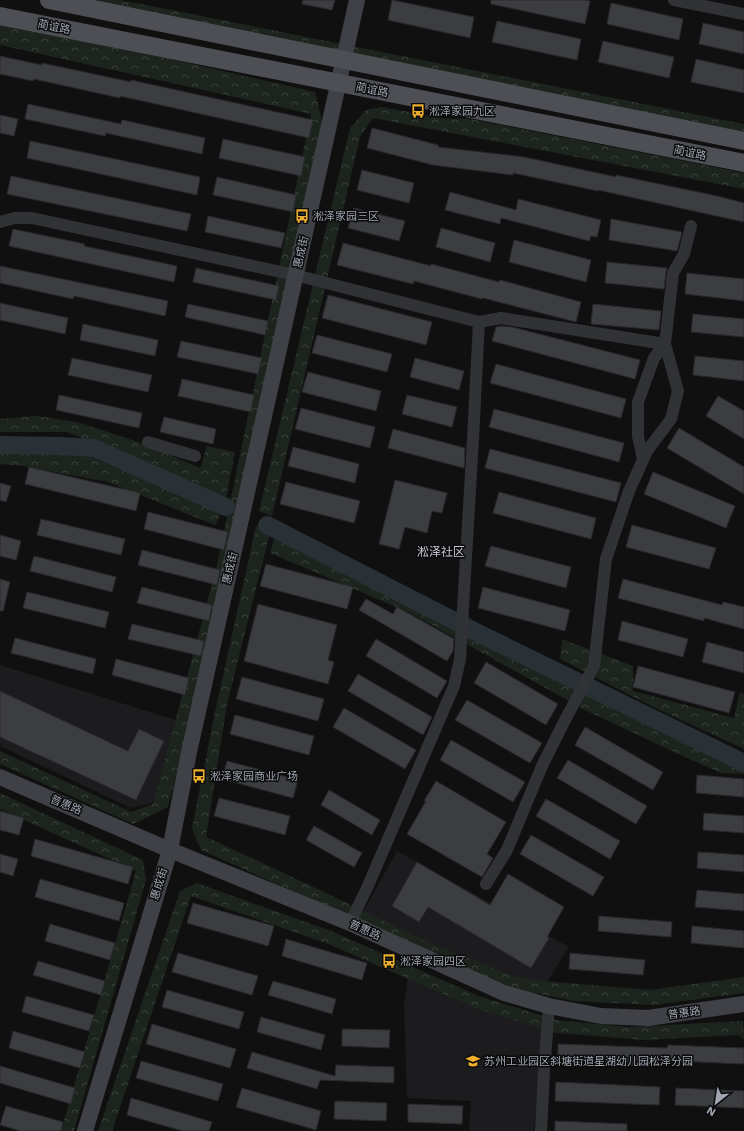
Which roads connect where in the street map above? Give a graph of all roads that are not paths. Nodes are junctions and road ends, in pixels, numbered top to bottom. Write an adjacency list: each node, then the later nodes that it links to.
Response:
1 (49, 0): 6 (main road, 蔺谊路)
2 (357, 0): 6 (street, 惠成街)
3 (674, 0): 4 (street)
4 (744, 14)
5 (0, 16): 7 (main road, 蔺谊路)
6 (343, 60): 7 (street, 惠成街); 8 (main road, 蔺谊路)
7 (338, 83): 9 (main road, 蔺谊路); 12 (street, 惠成街)
8 (744, 141)
9 (744, 163)
10 (0, 222): 12 (street)
11 (691, 226): 14 (street)
12 (296, 274): 13 (street); 19 (street, 惠成街)
13 (479, 322): 14 (street); 21 (street)
14 (665, 344): 17 (street); 17 (street)
15 (148, 442): 16 (street)
16 (195, 456)
17 (643, 459): 20 (street)
18 (0, 777): 19 (street, 普惠路)
19 (170, 850): 21 (street, 普惠路); 24 (street, 惠成街)
20 (486, 884)
21 (350, 923): 23 (street, 普惠路)
22 (744, 1004): 23 (street, 普惠路)
23 (549, 1006): 25 (street)
24 (85, 1131)
25 (541, 1131)

